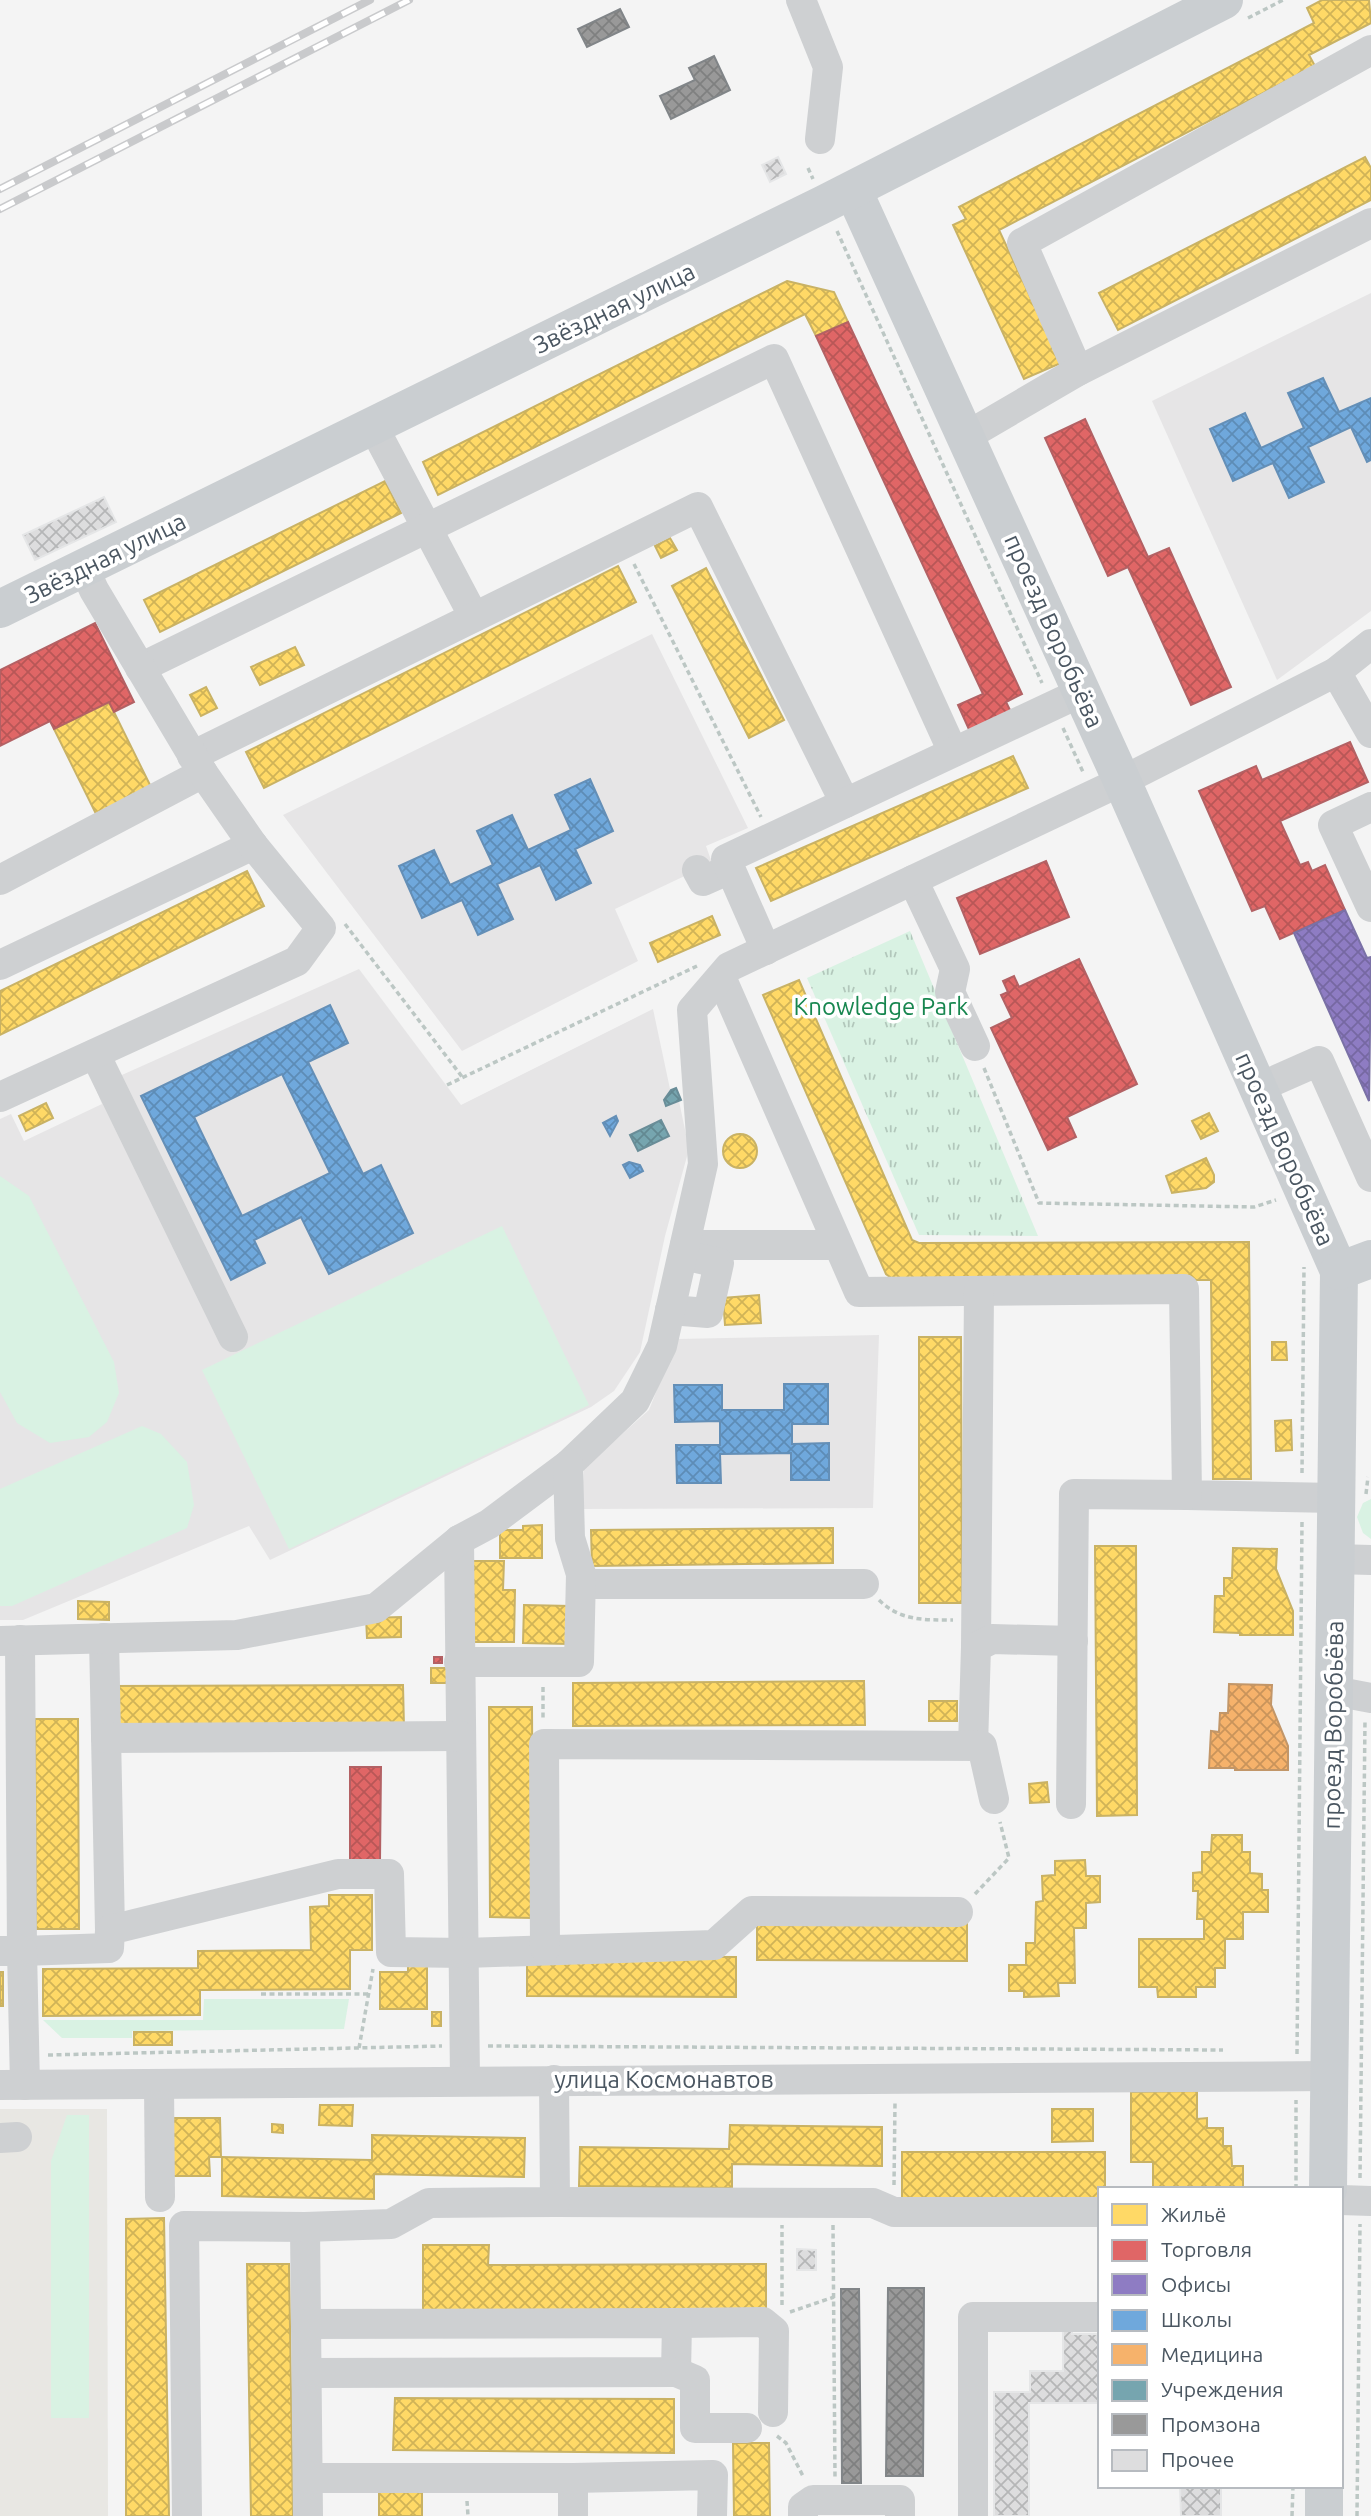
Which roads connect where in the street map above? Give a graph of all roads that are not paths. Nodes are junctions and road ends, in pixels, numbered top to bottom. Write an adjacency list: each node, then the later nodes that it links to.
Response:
1 (801, 0): 4 (street)
2 (1224, 0): 5 (main road, Звёздная улица)
3 (1371, 50): 7 (street)
4 (820, 139)
5 (839, 197): 8 (main road, Звёздная улица); 9 (main road, проезд Воробьёва)
6 (1371, 223): 7 (street)
7 (1077, 371): 9 (street)
8 (373, 426): 10 (street); 11 (main road, Звёздная улица)
9 (965, 436): 17 (main road, проезд Воробьёва)
10 (427, 528): 13 (street); 15 (street); 19 (street)
11 (84, 568): 12 (main road, Звёздная улица); 15 (street)
12 (0, 609)
13 (474, 617): 20 (street); 22 (street)
14 (1371, 644): 16 (street)
15 (140, 668): 20 (street)
16 (1336, 672): 18 (street); 21 (street)
17 (1067, 699): 19 (street); 21 (main road, проезд Воробьёва)
18 (1371, 733)
19 (953, 752): 22 (street)
20 (198, 765): 24 (street); 27 (street)
21 (1108, 788): 28 (street); 35 (main road, проезд Воробьёва)
22 (845, 803): 25 (street)
23 (1371, 807): 29 (street)
24 (253, 845): 31 (street); 34 (street)
25 (730, 869): 26 (street); 30 (street)
26 (697, 870)
27 (0, 880)
28 (913, 880): 30 (street); 33 (street)
29 (1371, 907)
30 (766, 950): 32 (street)
31 (0, 965)
32 (721, 977): 38 (street); 39 (street)
33 (975, 1046)
34 (94, 1054): 36 (street); 42 (street)
35 (1258, 1088): 37 (street); 40 (main road, проезд Воробьёва)
36 (0, 1097)
37 (1371, 1177)
38 (838, 1245): 39 (street); 41 (street)
39 (684, 1250): 43 (street)
40 (1338, 1262): 45 (main road, проезд Воробьёва)
41 (979, 1291): 44 (street); 50 (street)
42 (233, 1337)
43 (568, 1465): 46 (street); 48 (street)
44 (1187, 1495): 45 (street); 53 (street)
45 (1319, 1498): 47 (main road, проезд Воробьёва)
46 (459, 1540): 51 (street); 54 (street)
47 (1353, 1559): 55 (main road, проезд Воробьёва)
48 (581, 1584): 49 (street); 54 (street)
49 (864, 1584)
50 (976, 1633): 53 (street); 58 (street)
51 (104, 1638): 52 (street); 57 (street)
52 (10, 1641): 64 (street)
53 (1073, 1641): 60 (street)
54 (459, 1661): 56 (street)
55 (1357, 1695): 66 (main road, проезд Воробьёва)
56 (460, 1736): 57 (street); 65 (street)
57 (106, 1738): 62 (street)
58 (973, 1746): 59 (street); 63 (street)
59 (994, 1800)
60 (1070, 1804)
61 (958, 1912): 63 (street)
62 (110, 1930): 64 (street); 65 (street)
63 (545, 1948): 65 (street)
64 (11, 1951): 70 (street)
65 (465, 1953): 67 (street)
66 (1313, 2076): 68 (street, улица Космонавтов); 72 (main road, проезд Воробьёва)
67 (465, 2080): 68 (street, улица Космонавтов); 69 (street, улица Космонавтов)
68 (554, 2080): 73 (street)
69 (159, 2084): 70 (street, улица Космонавтов); 71 (street)
70 (13, 2085)
71 (160, 2197)
72 (1350, 2198)
73 (555, 2202): 74 (street); 75 (street)
74 (1098, 2212)
75 (305, 2227): 78 (street); 85 (street)
76 (1098, 2317): 90 (street)
77 (677, 2323): 78 (street); 79 (street); 79 (street)
78 (306, 2324): 80 (street)
79 (676, 2372): 80 (street)
80 (307, 2373): 82 (street)
81 (573, 2477): 82 (street); 87 (street); 88 (street)
82 (308, 2478): 86 (street)
83 (1324, 2488): 91 (main road)
84 (817, 2505): 89 (street)
85 (187, 2516)
86 (308, 2516)
87 (573, 2516)
88 (712, 2516)
89 (900, 2516)
90 (973, 2516)
91 (1324, 2516)

